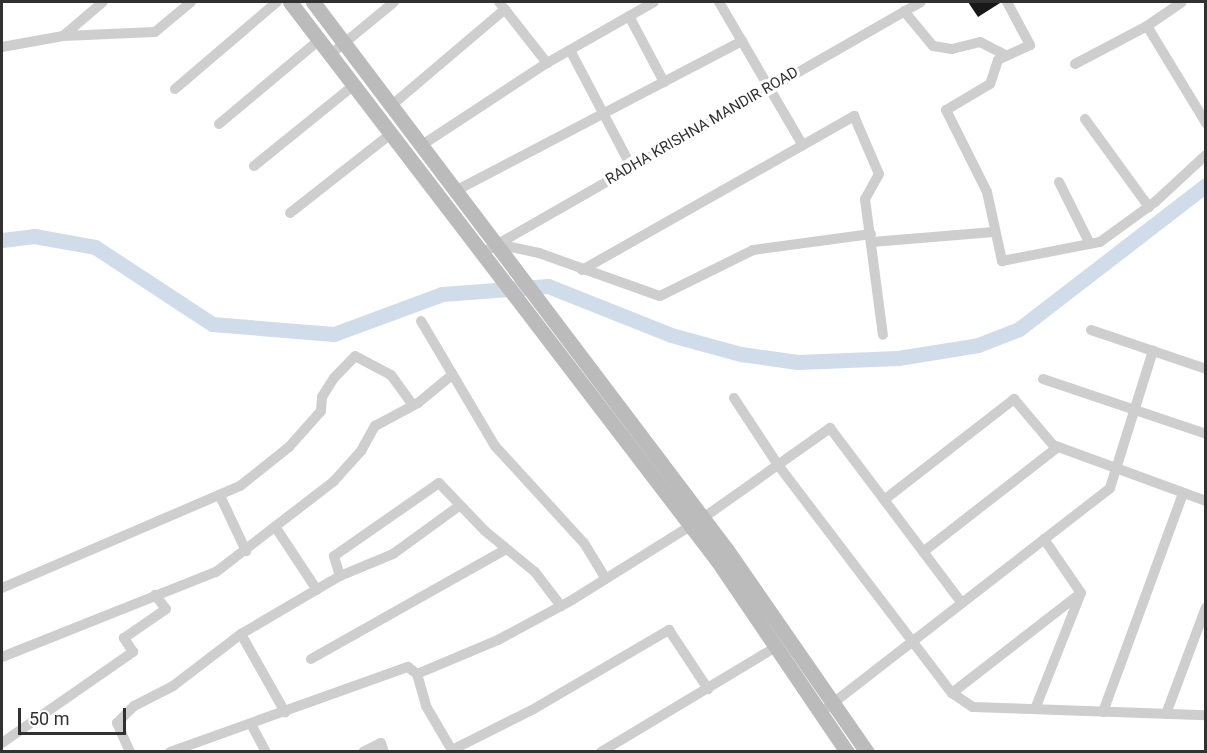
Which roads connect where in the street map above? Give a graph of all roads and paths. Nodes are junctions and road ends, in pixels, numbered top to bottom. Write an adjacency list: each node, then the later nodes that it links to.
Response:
1 (103, 2): 16 (street)
2 (191, 2): 16 (street)
3 (277, 2): 29 (street)
4 (290, 2): 17 (street)
5 (313, 2): 19 (street)
6 (394, 2): 19 (street)
7 (654, 2): 14 (street)
8 (719, 2): 18 (street)
9 (921, 2): 13 (street, RADHA KRISHNA MANDIR ROAD)
10 (1007, 2): 23 (street)
11 (1182, 2): 15 (street)
12 (501, 3): 24 (street); 30 (street)
13 (904, 10): 23 (street); 28 (street, RADHA KRISHNA MANDIR ROAD)
14 (629, 16): 21 (street); 26 (street)
15 (1147, 26): 25 (street); 33 (street)
16 (63, 36): 20 (street)
17 (319, 40): 22 (street); 34 (street)
18 (742, 41): 26 (street); 28 (street)
19 (344, 43): 22 (street); 30 (street)
20 (2, 47)
21 (570, 50): 24 (street); 31 (street)
22 (331, 54): 27 (street)
23 (1007, 56): 45 (street)
24 (547, 63): 37 (street)
25 (1075, 64)
26 (664, 82): 31 (street)
27 (354, 85): 35 (street); 39 (street)
28 (769, 87): 36 (street); 40 (street, RADHA KRISHNA MANDIR ROAD)
29 (175, 89)
30 (392, 105): 37 (street)
31 (604, 114): 40 (street); 42 (street)
32 (1085, 119): 43 (street)
33 (1206, 123)
34 (219, 124)
35 (392, 133): 44 (street); 49 (street)
36 (802, 144): 46 (street); 50 (street)
37 (422, 145): 42 (street)
38 (1206, 155): 43 (street)
39 (255, 166)
40 (631, 166): 47 (street, RADHA KRISHNA MANDIR ROAD)
41 (1059, 182): 48 (street)
42 (457, 190): 47 (street)
43 (1149, 207): 48 (street)
44 (290, 213)
45 (994, 232): 46 (street); 48 (street)
46 (871, 238): 50 (street); 53 (street)
47 (497, 244): 49 (street, RADHA KRISHNA MANDIR ROAD); 50 (street); 70 (street)
48 (1090, 244)
49 (486, 256): 70 (street)
50 (582, 270)
51 (421, 321): 56 (street)
52 (1091, 330): 54 (street)
53 (883, 335)
54 (1153, 351): 55 (street); 60 (street)
55 (1206, 369)
56 (453, 374): 59 (street); 77 (street)
57 (1043, 379): 60 (street)
58 (734, 398): 63 (street)
59 (413, 405): 66 (street); 71 (street)
60 (1134, 410): 61 (street); 64 (street)
61 (1206, 434)
62 (1058, 447): 64 (street); 67 (street); 75 (street)
63 (778, 465): 67 (street); 70 (street); 86 (street)
64 (1115, 468): 65 (street); 72 (street)
65 (1183, 493): 68 (street); 96 (street)
66 (221, 498): 74 (street); 78 (street)
67 (884, 500): 75 (street)
68 (1206, 501)
69 (459, 506): 73 (street); 76 (street); 76 (street)
70 (697, 521): 77 (street); 87 (street); 93 (street)
71 (276, 528): 74 (street); 79 (street)
72 (1044, 539): 80 (street); 82 (street)
73 (506, 549): 83 (street); 89 (street)
74 (246, 551): 81 (street)
75 (924, 552): 82 (street)
76 (340, 576): 79 (street)
77 (606, 579): 83 (street)
78 (2, 588)
79 (317, 590): 85 (street)
80 (1081, 593): 92 (street); 94 (street)
81 (155, 595): 88 (street); 101 (street)
82 (962, 603): 86 (street)
83 (561, 606): 90 (street)
84 (1206, 607): 98 (street)
85 (241, 634): 95 (street); 104 (street)
86 (914, 641): 92 (street); 93 (street)
87 (777, 647): 91 (street); 97 (street)
88 (2, 657)
89 (311, 659)
90 (417, 674): 95 (street); 102 (street)
91 (708, 689): 102 (street); 103 (street)
92 (952, 693): 94 (street)
93 (834, 702): 97 (street); 110 (street)
94 (1035, 710): 96 (street)
95 (285, 712): 100 (street)
96 (1103, 712): 98 (street)
97 (821, 713): 109 (street)
98 (1166, 714): 99 (street)
99 (1206, 715)
100 (251, 724): 105 (street); 106 (street)
101 (2, 743)
102 (452, 751)
103 (605, 751)
104 (130, 752)
105 (170, 752)
106 (266, 752)
107 (363, 752): 108 (street)
108 (384, 752)
109 (847, 752)
110 (867, 752)

